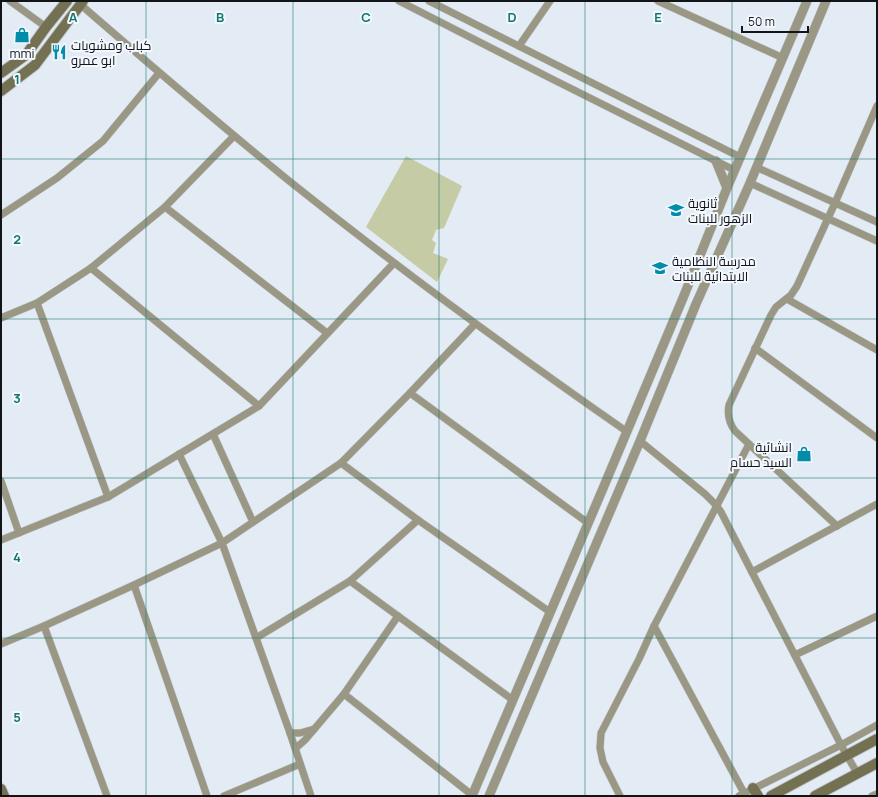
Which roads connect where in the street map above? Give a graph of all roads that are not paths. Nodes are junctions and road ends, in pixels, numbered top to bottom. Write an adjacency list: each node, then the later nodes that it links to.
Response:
1 (10, 1): 11 (street)
2 (67, 1): 11 (main road)
3 (399, 1): 10 (street)
4 (550, 1): 12 (street)
5 (658, 1): 13 (street)
6 (807, 1): 13 (street)
7 (826, 1): 21 (street)
8 (432, 2): 10 (street); 12 (street)
9 (82, 3): 15 (street); 16 (main road)
10 (424, 14): 20 (street)
11 (46, 27): 14 (main road)
12 (519, 46): 19 (street)
13 (783, 58): 19 (street)
14 (1, 73)
15 (159, 73): 18 (street); 27 (street)
16 (1, 91)
17 (877, 106): 25 (street)
18 (234, 136): 26 (street); 31 (street)
19 (740, 157): 22 (street)
20 (716, 161): 22 (street); 24 (street)
21 (756, 167): 23 (street); 25 (street)
22 (734, 170): 24 (street)
23 (750, 183): 28 (street); 36 (street)
24 (727, 188): 33 (street)
25 (835, 203): 28 (street); 29 (street)
26 (165, 207): 32 (street); 39 (street)
27 (1, 215)
28 (828, 218): 30 (street); 34 (street)
29 (877, 222)
30 (877, 241)
31 (394, 263): 38 (street); 39 (street)
32 (91, 268): 35 (street); 43 (street)
33 (683, 298): 36 (street); 44 (street)
34 (787, 299): 40 (street); 41 (street)
35 (37, 303): 37 (street); 52 (street)
36 (696, 304): 47 (street)
37 (1, 318)
38 (475, 324): 42 (street); 44 (street)
39 (327, 333): 43 (street)
40 (755, 348): 46 (street); 48 (street)
41 (877, 350)
42 (410, 393): 50 (street); 57 (street)
43 (259, 406): 45 (street)
44 (626, 431): 57 (street)
45 (213, 434): 49 (street); 56 (street)
46 (877, 438)
47 (640, 441): 54 (street); 95 (street)
48 (749, 444): 54 (street); 58 (street)
49 (179, 454): 52 (street); 61 (street)
50 (341, 463): 55 (street); 56 (street)
51 (1, 481): 59 (street)
52 (108, 497): 59 (street)
53 (877, 504): 58 (street)
54 (716, 505): 62 (street); 69 (street)
55 (418, 520): 63 (street); 65 (street)
56 (253, 522): 61 (street)
57 (588, 523): 65 (street)
58 (837, 526): 62 (street)
59 (19, 533): 60 (street)
60 (1, 540)
61 (222, 543): 64 (street); 70 (street)
62 (752, 572): 72 (street)
63 (350, 581): 66 (street); 70 (street)
64 (134, 586): 68 (street); 91 (street)
65 (550, 612): 74 (street)
66 (398, 616): 73 (street); 74 (street)
67 (877, 616): 72 (street)
68 (44, 626): 71 (street); 90 (street)
69 (654, 626): 88 (street); 96 (street)
70 (256, 638): 77 (street)
71 (1, 644)
72 (795, 655): 79 (street)
73 (344, 694): 76 (street); 94 (street)
74 (513, 700): 94 (street)
75 (877, 725): 79 (street)
76 (314, 729): 77 (street); 80 (street)
77 (290, 733): 80 (street)
78 (877, 739): 81 (main road)
79 (841, 745): 81 (street); 86 (street)
80 (296, 748): 83 (street)
81 (846, 756): 84 (street); 97 (main road)
82 (877, 763): 84 (main road)
83 (300, 764): 92 (street); 93 (street)
84 (857, 774): 98 (main road)
85 (1, 788): 89 (main road)
86 (756, 792): 88 (street)
87 (877, 794): 99 (street)
88 (741, 795)
89 (4, 796)
90 (107, 796)
91 (207, 796)
92 (224, 796)
93 (311, 796)
94 (472, 796)
95 (489, 796)
96 (620, 796)
97 (771, 796)
98 (815, 796)
99 (872, 796)

